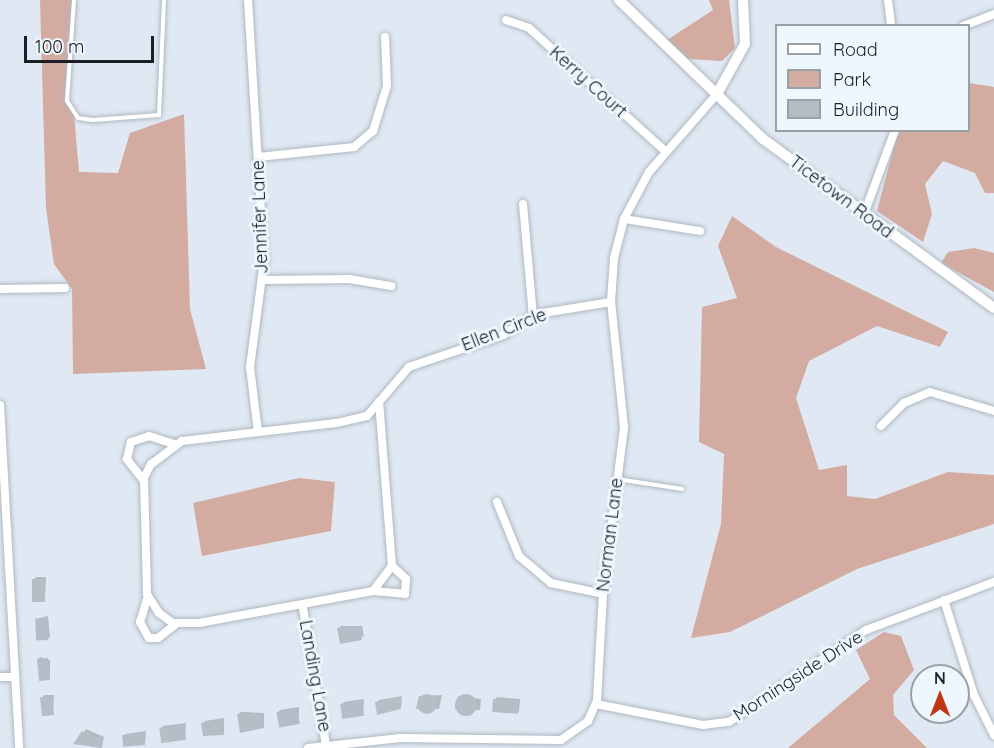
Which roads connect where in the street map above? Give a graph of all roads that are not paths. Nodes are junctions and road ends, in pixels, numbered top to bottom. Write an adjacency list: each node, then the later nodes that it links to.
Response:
1 (74, 0): 2 (lane)
2 (164, 0)
3 (248, 0): 15 (street, Jennifer Lane)
4 (619, 0): 12 (street, Ticetown Road)
5 (743, 0): 12 (street)
6 (888, 0): 9 (street)
7 (994, 14): 10 (street)
8 (506, 20): 14 (street, Kerry Court)
9 (891, 24)
10 (968, 24)
11 (384, 37): 15 (street)
12 (717, 94): 14 (street, Norman Lane); 17 (street, Ticetown Road)
13 (895, 132): 17 (street)
14 (665, 151): 18 (street, Norman Lane)
15 (258, 157): 20 (street, Jennifer Lane)
16 (523, 204): 26 (street)
17 (864, 214): 25 (street, Ticetown Road)
18 (624, 219): 19 (street); 24 (street, Norman Lane)
19 (700, 231)
20 (262, 280): 21 (street); 31 (street, Jennifer Lane)
21 (391, 286)
22 (65, 288): 23 (street)
23 (0, 289)
24 (612, 302): 26 (street, Ellen Circle); 33 (street, Norman Lane)
25 (994, 308)
26 (533, 316): 27 (street, Ellen Circle)
27 (379, 402): 31 (street, Ellen Circle); 38 (street)
28 (0, 405): 37 (street)
29 (994, 411): 30 (street)
30 (881, 426)
31 (258, 432): 32 (street, Ellen Circle)
32 (176, 445): 34 (street, Ellen Circle); 34 (street, Ellen Circle)
33 (616, 478): 35 (lane); 41 (street, Norman Lane)
34 (144, 481): 42 (street)
35 (682, 489)
36 (497, 502): 41 (street)
37 (4, 538): 47 (street)
38 (392, 566): 40 (street); 40 (street)
39 (994, 582): 43 (street, Morningside Drive)
40 (373, 591): 44 (street)
41 (603, 594): 48 (street, Norman Lane)
42 (148, 596): 45 (street); 45 (street)
43 (944, 600): 48 (street, Morningside Drive); 49 (street)
44 (303, 608): 45 (street); 50 (street, Landing Lane)
45 (177, 623)
46 (0, 677): 47 (street)
47 (15, 677): 52 (street)
48 (596, 704): 51 (street)
49 (994, 734)
50 (326, 745): 51 (street); 53 (street)
51 (549, 745)
52 (19, 748)
53 (308, 748)

